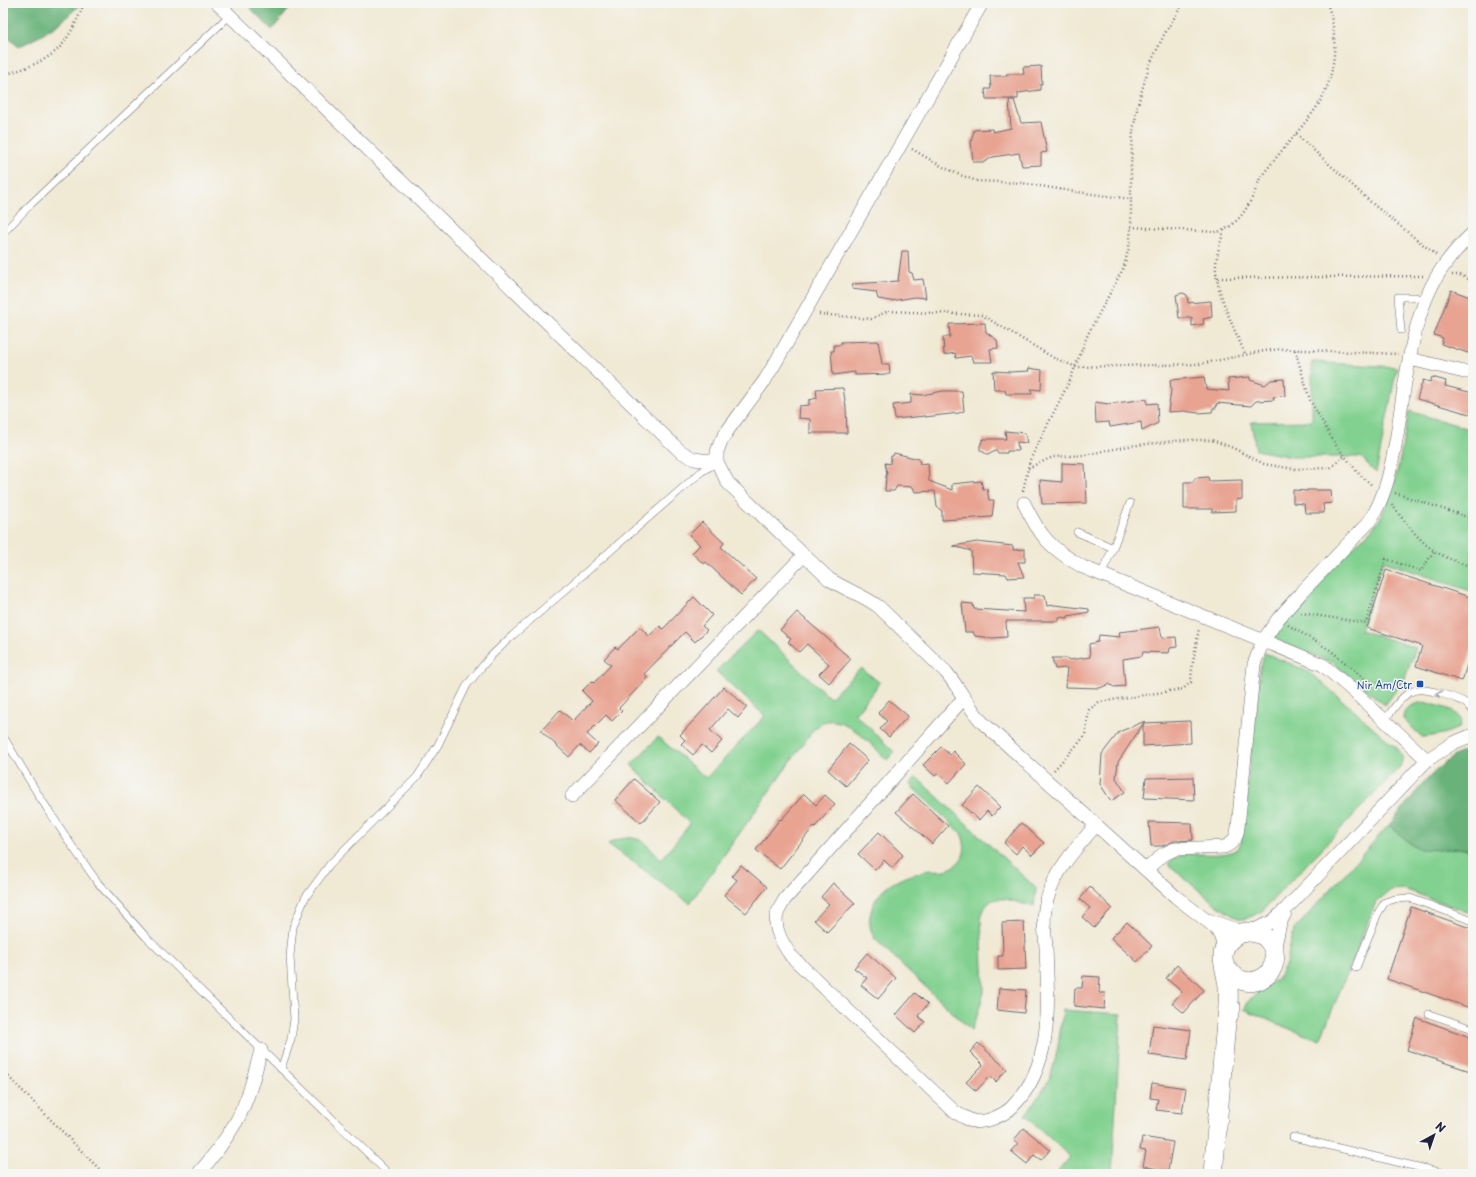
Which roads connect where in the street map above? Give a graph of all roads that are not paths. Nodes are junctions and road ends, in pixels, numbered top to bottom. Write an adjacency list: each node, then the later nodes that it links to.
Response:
1 (217, 3): 3 (street)
2 (982, 3): 10 (street)
3 (230, 15): 4 (lane); 10 (street)
4 (3, 233)
5 (1473, 233): 6 (street)
6 (1426, 301): 7 (lane); 8 (street)
7 (1401, 330)
8 (1410, 357): 9 (street); 17 (street)
9 (1473, 372)
10 (717, 462): 15 (street); 40 (lane)
11 (1130, 503): 14 (lane)
12 (1024, 504): 16 (street)
13 (1077, 532): 14 (lane)
14 (1113, 548): 16 (lane)
15 (804, 555): 18 (street); 25 (street)
16 (1101, 575): 17 (street)
17 (1263, 641): 21 (street); 27 (street)
18 (964, 698): 26 (street); 26 (street)
19 (1473, 698): 20 (lane)
20 (1471, 708): 21 (lane, one-way to 21)
21 (1385, 720): 24 (street)
22 (1473, 735): 24 (street)
23 (3, 736): 39 (lane)
24 (1427, 760): 28 (street)
25 (572, 796)
26 (1096, 825): 27 (street)
27 (1146, 870): 29 (street)
28 (1288, 907): 31 (street); 32 (street)
29 (1206, 920): 31 (street); 33 (street)
30 (1473, 921): 34 (lane)
31 (1246, 932): 32 (main road); 33 (main road)
32 (1274, 951): 35 (main road)
33 (1225, 960): 35 (main road); 37 (main road)
34 (1356, 968)
35 (1251, 982): 37 (main road)
36 (1428, 1014): 38 (lane)
37 (1227, 1019): 44 (main road)
38 (1473, 1029)
39 (261, 1050): 40 (lane); 42 (street)
40 (281, 1069): 43 (lane)
41 (1293, 1137): 45 (lane)
42 (198, 1174)
43 (389, 1174)
44 (1213, 1174)
45 (1447, 1174)

